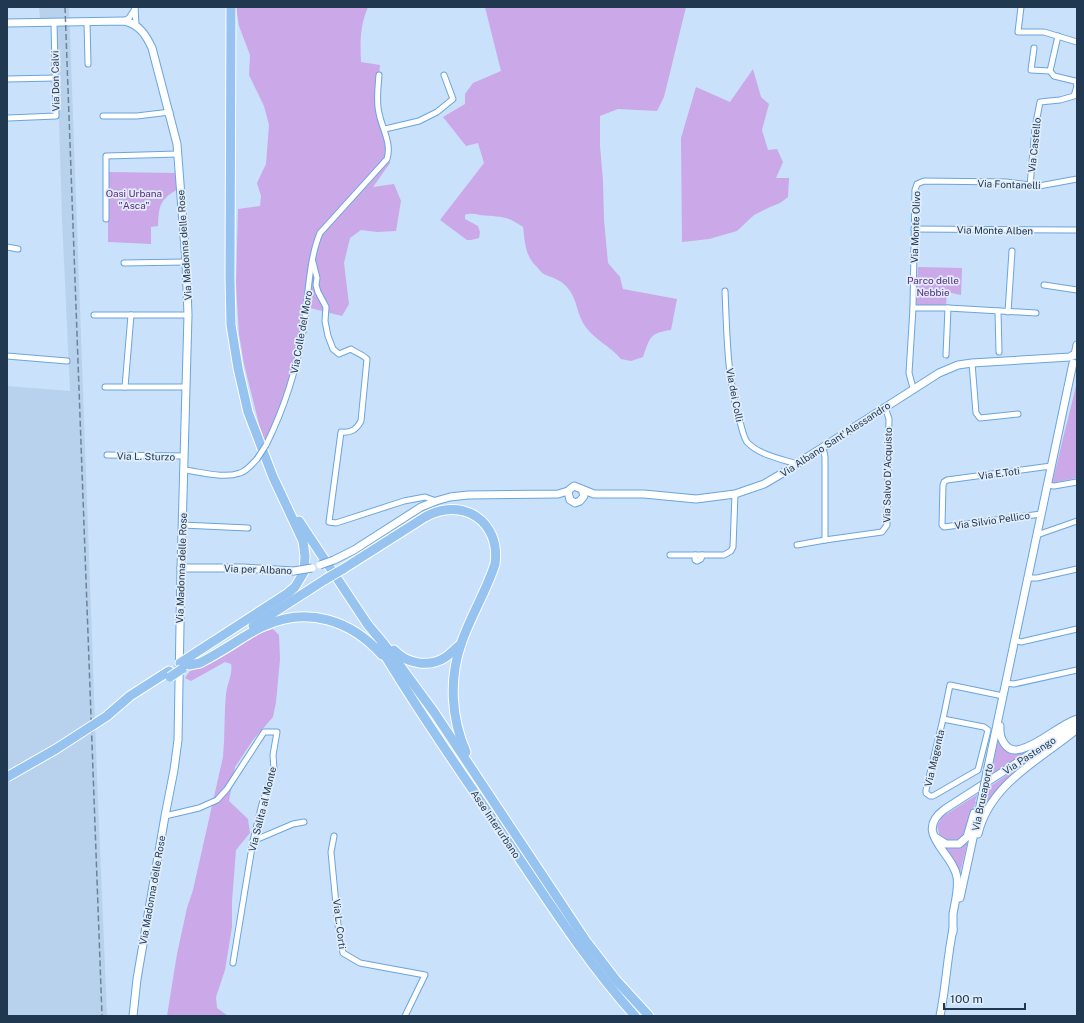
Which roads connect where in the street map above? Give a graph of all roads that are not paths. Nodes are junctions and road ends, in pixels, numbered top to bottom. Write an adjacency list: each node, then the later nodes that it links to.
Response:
1 (231, 7): 66 (highway)
2 (1021, 7): 9 (street)
3 (135, 8): 4 (street); 8 (street)
4 (124, 21): 6 (street); 8 (street)
5 (54, 22): 6 (street); 7 (street); 16 (street, Via Don Calvi)
6 (87, 22): 12 (street)
7 (7, 23)
8 (136, 25): 19 (street, Via Madonna delle Rose)
9 (1058, 36): 10 (street); 13 (street)
10 (1077, 42)
11 (1034, 48): 13 (street, Via Castello)
12 (88, 64)
13 (1050, 71): 18 (street, Via Castello)
14 (379, 75): 22 (street, Via Colle del Moro)
15 (444, 75): 22 (street)
16 (56, 78): 17 (street); 21 (street, Via Don Calvi)
17 (7, 79)
18 (1077, 85): 26 (street, Via Castello)
19 (170, 112): 20 (street); 23 (street, Via Madonna delle Rose)
20 (103, 116)
21 (8, 118)
22 (385, 129): 34 (street, Via Colle del Moro)
23 (178, 154): 27 (street); 33 (street, Via Madonna delle Rose)
24 (1077, 179): 26 (street, Via Fontanelli)
25 (917, 184): 26 (street, Via Fontanelli); 28 (street, Via Monte Olivo)
26 (1030, 186)
27 (106, 219)
28 (914, 229): 29 (street, Via Monte Alben); 39 (street, Via Monte Olivo)
29 (1077, 230)
30 (7, 247): 31 (street)
31 (18, 250)
32 (1012, 252): 42 (street)
33 (186, 262): 35 (street); 45 (street, Via Madonna delle Rose)
34 (312, 262): 65 (street, Via Colle del Moro, bridge); 77 (street, Via Colle del Moro)
35 (124, 263)
36 (1044, 285): 37 (street)
37 (1077, 290)
38 (725, 291): 63 (street, Via dei Colli)
39 (913, 308): 40 (street); 57 (street, Via Monte Olivo)
40 (948, 308): 41 (street); 49 (street)
41 (998, 311): 42 (street); 48 (street)
42 (1008, 312): 43 (street)
43 (1036, 313)
44 (131, 315): 45 (street); 46 (street); 55 (street)
45 (188, 315): 56 (street, Via Madonna delle Rose)
46 (94, 316)
47 (1077, 345): 51 (street, Via Brusaporto)
48 (999, 352)
49 (946, 355)
50 (7, 356): 52 (street)
51 (1075, 358): 53 (street, Via Albano Sant'Alessandro); 64 (street, Via Brusaporto)
52 (67, 361)
53 (972, 363): 57 (street, Via Albano Sant'Alessandro); 59 (street)
54 (105, 387): 55 (street)
55 (125, 387): 56 (street)
56 (186, 387): 62 (street, Via Madonna delle Rose)
57 (913, 388): 58 (street, Via Albano Sant'Alessandro)
58 (885, 406): 60 (street, Via Albano Sant'Alessandro); 83 (street, Via Salvo D'Acquisto)
59 (1018, 414)
60 (822, 447): 63 (street, Via Albano Sant'Alessandro); 83 (street)
61 (107, 455): 62 (street, Via L. Sturzo)
62 (184, 456): 65 (street, Via Madonna delle Rose)
63 (798, 464): 74 (street, Via Albano Sant'Alessandro)
64 (1051, 466): 67 (street, Via E.Toti); 69 (street, Via Brusaporto)
65 (184, 470): 80 (street, Via Madonna delle Rose)
66 (273, 477): 89 (highway); 95 (highway)
67 (947, 480): 78 (street, Via Silvio Pellico)
68 (1077, 482): 69 (street)
69 (1047, 485): 78 (street, Via Brusaporto)
70 (582, 489): 71 (street); 73 (street, Via Albano Sant'Alessandro); 76 (street)
71 (568, 491): 72 (street); 75 (street)
72 (558, 494): 75 (street); 77 (street)
73 (594, 494): 74 (street, Via Albano Sant'Alessandro); 76 (street, Via Albano Sant'Alessandro)
74 (735, 494): 85 (street)
75 (569, 499): 76 (street)
76 (582, 499)
77 (436, 501): 86 (street, Via per Albano, bridge)
78 (1041, 514): 82 (street, Via Brusaporto)
79 (1077, 521): 82 (street)
80 (182, 526): 81 (street); 86 (street, Via Madonna delle Rose)
81 (248, 528)
82 (1037, 535): 88 (street, Via Brusaporto)
83 (825, 540): 84 (street, Via Salvo D'Acquisto)
84 (797, 545)
85 (670, 555)
86 (181, 568): 105 (street, Via Madonna delle Rose)
87 (1077, 569): 88 (street)
88 (1028, 578): 92 (street, Via Brusaporto)
89 (345, 591): 90 (highway); 93 (highway)
90 (368, 625): 94 (highway, Asse Interurbano); 109 (highway)
91 (1077, 629): 92 (street)
92 (1015, 640): 97 (street, Via Brusaporto)
93 (460, 644): 95 (highway, bridge); 109 (highway)
94 (390, 664): 95 (highway); 116 (highway, Asse Interurbano)
95 (184, 666): 103 (highway, bridge)
96 (1077, 670): 97 (street)
97 (1005, 683): 98 (street, Via Brusaporto)
98 (1002, 699): 99 (street, Via Magenta); 100 (street); 104 (street, Via Brusaporto, bridge)
99 (943, 718): 99 (street, Via Magenta)
100 (1077, 719)
101 (1077, 724): 107 (street, Via Pastengo)
102 (1077, 729): 111 (street)
103 (7, 777)
104 (982, 795): 107 (street); 111 (street, Via Brusaporto)
105 (165, 816): 110 (street, Via Salita al Monte); 114 (street, Via Madonna delle Rose)
106 (304, 822): 110 (street)
107 (933, 834): 112 (street)
108 (334, 836): 115 (street, Via L. Corti)
109 (517, 837): 117 (highway, Asse Interurbano)
110 (254, 841): 113 (street, Via Salita al Monte)
111 (964, 882): 112 (street, Via Brusaporto)
112 (953, 932): 118 (street, Via Brusaporto)
113 (233, 963)
114 (132, 1016)
115 (405, 1016)
116 (635, 1016)
117 (649, 1016)
118 (940, 1016)

